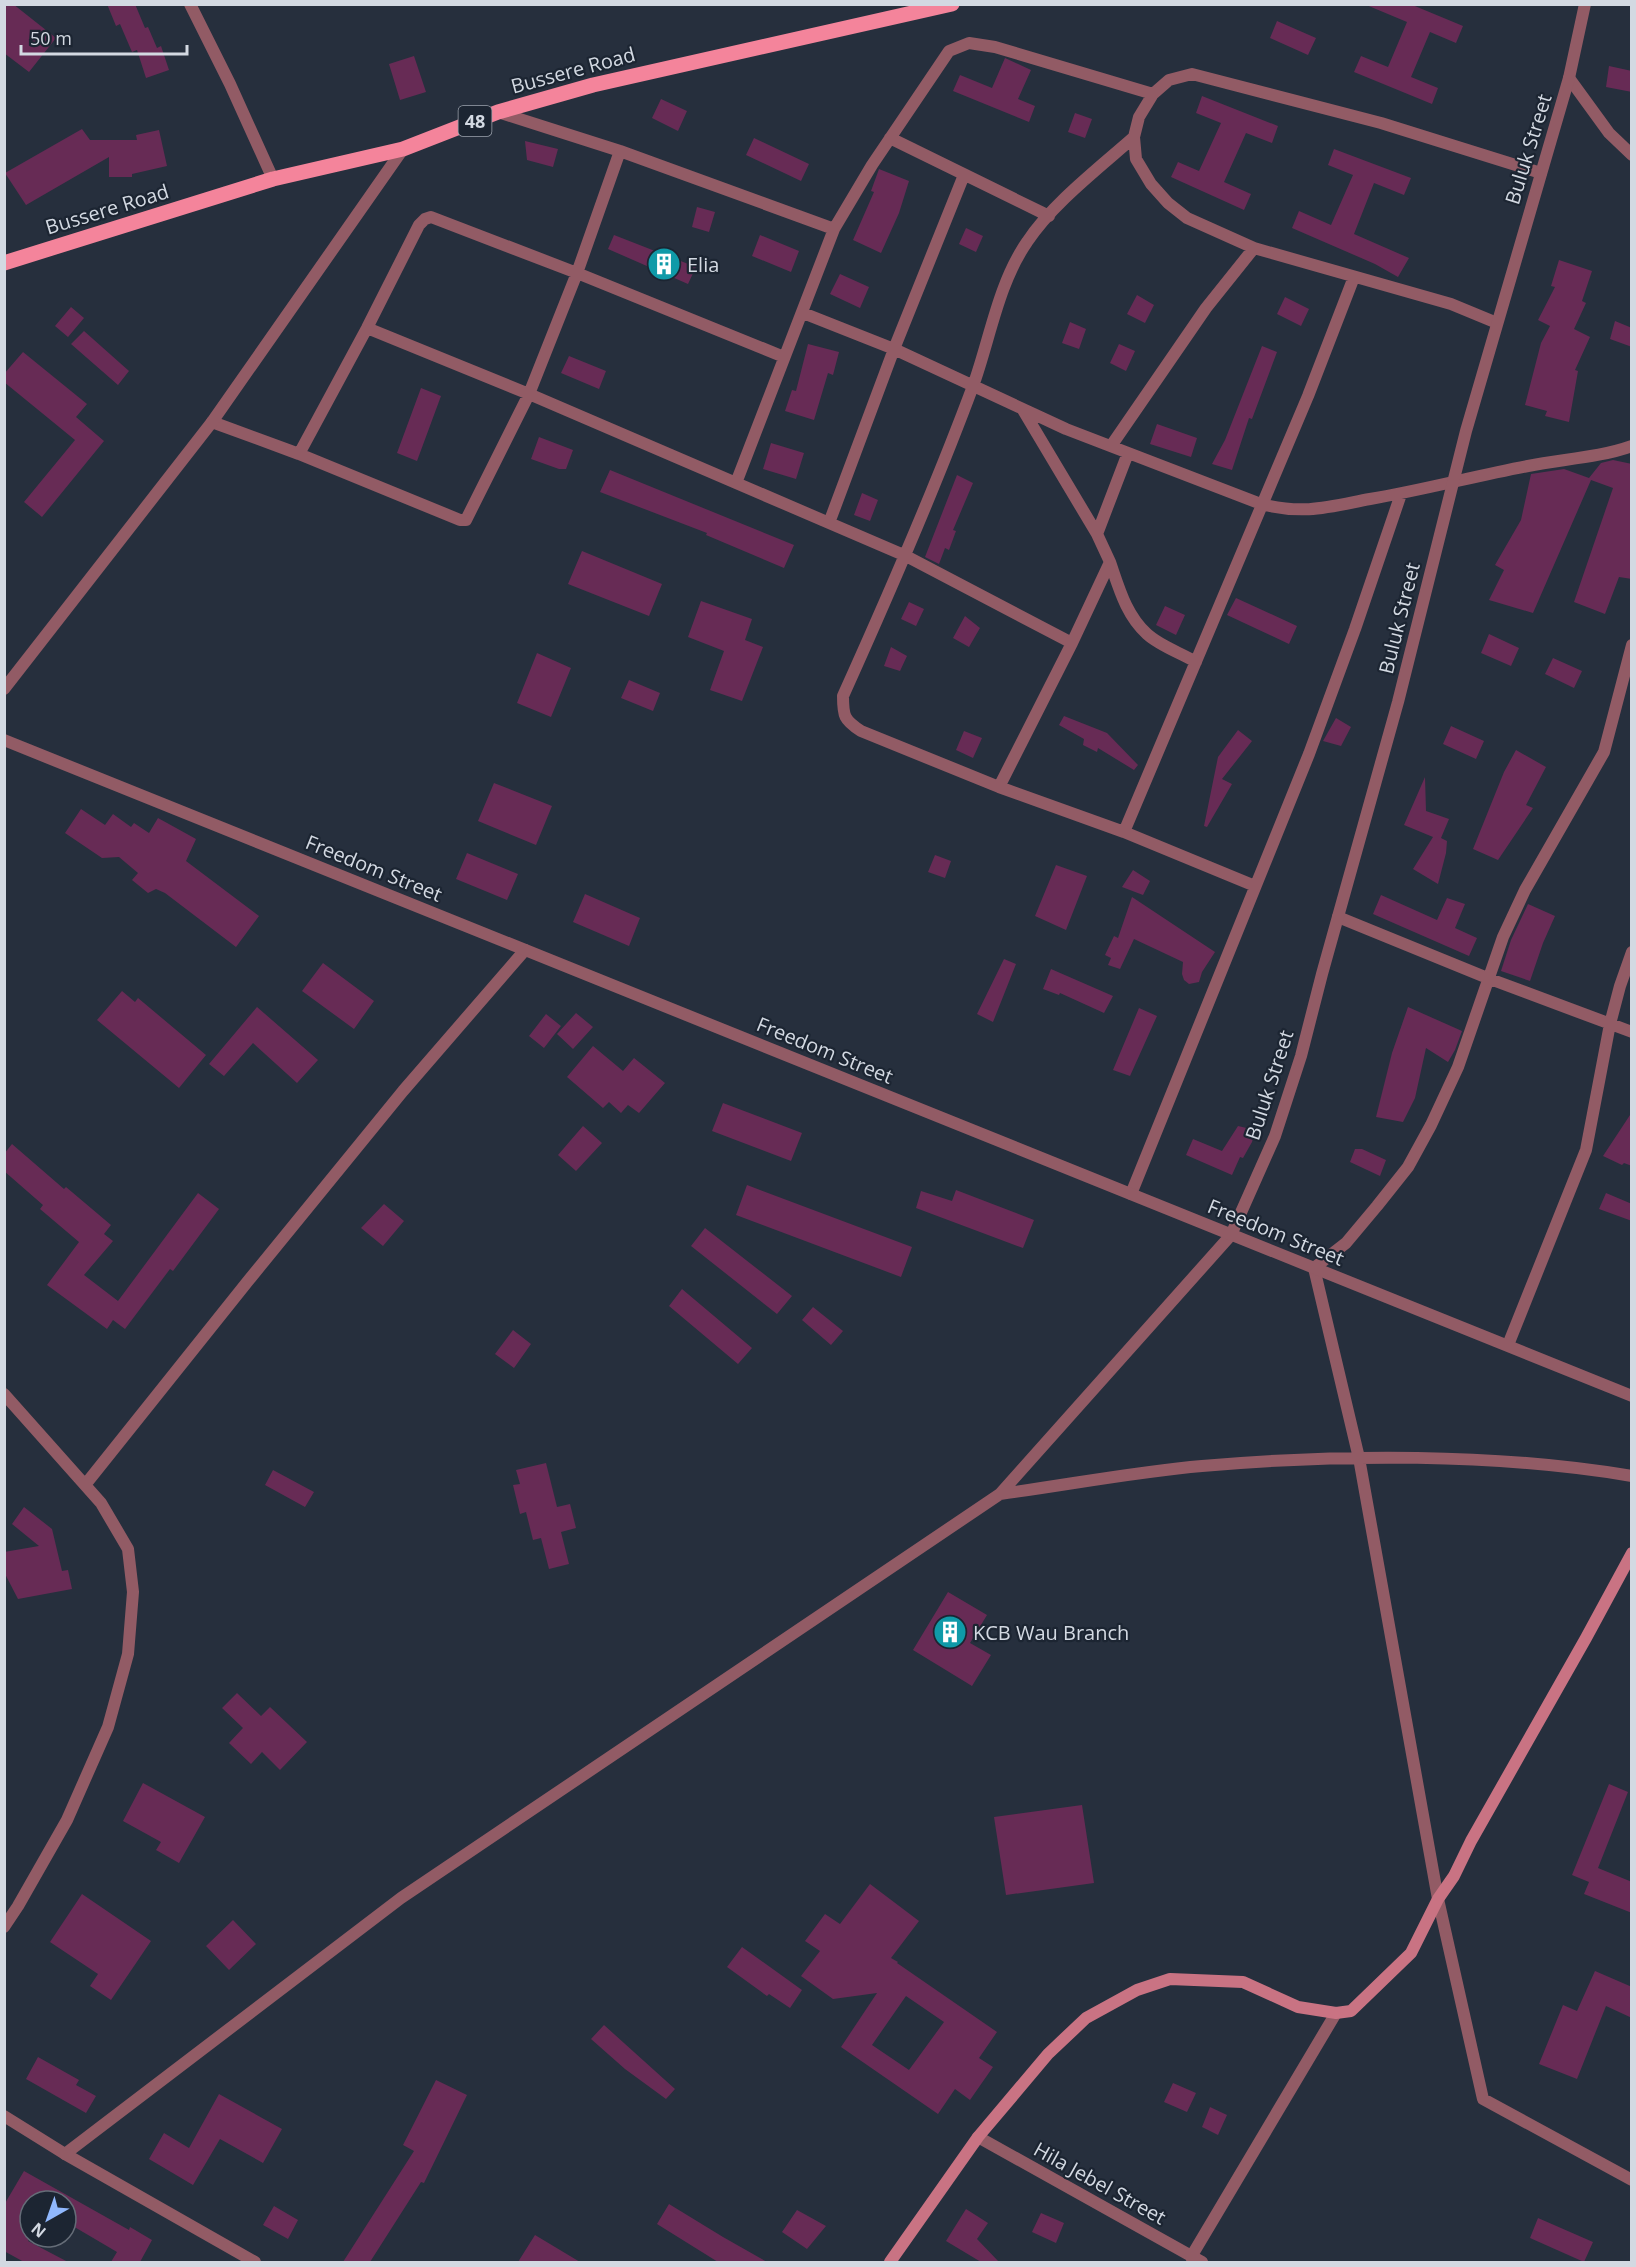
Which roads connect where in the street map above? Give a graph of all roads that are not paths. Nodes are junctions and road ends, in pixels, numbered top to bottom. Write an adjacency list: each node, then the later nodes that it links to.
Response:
1 (190, 4): 14 (street)
2 (952, 4): 6 (main road, Bussere Road / 48)
3 (1585, 4): 4 (street, Buluk Street)
4 (1569, 78): 11 (street); 12 (street, Buluk Street)
5 (1153, 94): 7 (street); 8 (street); 12 (street)
6 (498, 112): 9 (main road, Bussere Road / 48); 10 (street)
7 (1134, 137): 15 (street); 17 (street)
8 (890, 138): 13 (street); 16 (street)
9 (403, 149): 14 (main road, Bussere Road / 48); 29 (street)
10 (620, 151): 16 (street); 19 (street)
11 (1632, 155)
12 (1541, 172): 22 (street, Buluk Street)
13 (964, 175): 15 (street); 24 (street)
14 (273, 179): 18 (main road, Bussere Road / 48)
15 (1049, 216): 26 (street)
16 (834, 229): 21 (street)
17 (1254, 248): 20 (street); 30 (street)
18 (4, 263)
19 (577, 273): 23 (street); 25 (street); 27 (street)
20 (1354, 277): 22 (street); 37 (street)
21 (802, 313): 24 (street); 25 (street)
22 (1497, 323): 35 (street, Buluk Street)
23 (367, 328): 27 (street); 33 (street)
24 (894, 349): 26 (street); 38 (street)
25 (784, 357): 34 (street)
26 (973, 385): 28 (street); 40 (street)
27 (529, 394): 33 (street); 34 (street)
28 (1023, 410): 30 (street); 39 (street)
29 (212, 422): 33 (street); 45 (street)
30 (1111, 446): 32 (street)
31 (1632, 446): 35 (street)
32 (1128, 453): 37 (street); 39 (street)
33 (299, 454)
34 (736, 483): 38 (street)
35 (1453, 483): 36 (street); 50 (street, Buluk Street)
36 (1401, 494): 37 (street); 49 (street)
37 (1261, 504): 44 (street)
38 (829, 523): 40 (street)
39 (1097, 534): 41 (street)
40 (906, 556): 42 (street); 47 (street)
41 (1110, 562): 42 (street); 44 (street)
42 (1072, 643): 47 (street)
43 (1632, 645): 53 (street)
44 (1196, 662): 48 (street)
45 (4, 689)
46 (4, 740): 51 (street, Freedom Street)
47 (999, 787): 48 (street)
48 (1124, 832): 49 (street)
49 (1255, 886): 56 (street)
50 (1338, 917): 53 (street); 57 (street, Buluk Street)
51 (525, 950): 56 (street, Freedom Street); 64 (street)
52 (1632, 952): 54 (street)
53 (1490, 979): 54 (street); 58 (street)
54 (1610, 1024): 55 (street); 59 (street)
55 (1632, 1032)
56 (1131, 1194): 57 (street, Freedom Street)
57 (1231, 1235): 58 (street, Freedom Street); 65 (street, Buluk Street)
58 (1314, 1268): 59 (street, Freedom Street); 62 (street)
59 (1508, 1345): 61 (street, Freedom Street)
60 (4, 1394): 64 (street)
61 (1632, 1396)
62 (1359, 1458): 63 (street); 65 (street); 67 (street)
63 (1632, 1476)
64 (85, 1485): 68 (street)
65 (1000, 1494): 72 (street)
66 (1632, 1553): 67 (main road)
67 (1438, 1899): 69 (main road); 73 (street)
68 (4, 1927)
69 (1336, 2013): 71 (main road); 74 (street)
70 (4, 2116): 72 (street)
71 (978, 2137): 74 (street, Hila Jebel Street); 76 (main road)
72 (64, 2154): 75 (street)
73 (1632, 2180)
74 (1197, 2259)
75 (255, 2262)
76 (890, 2262)

